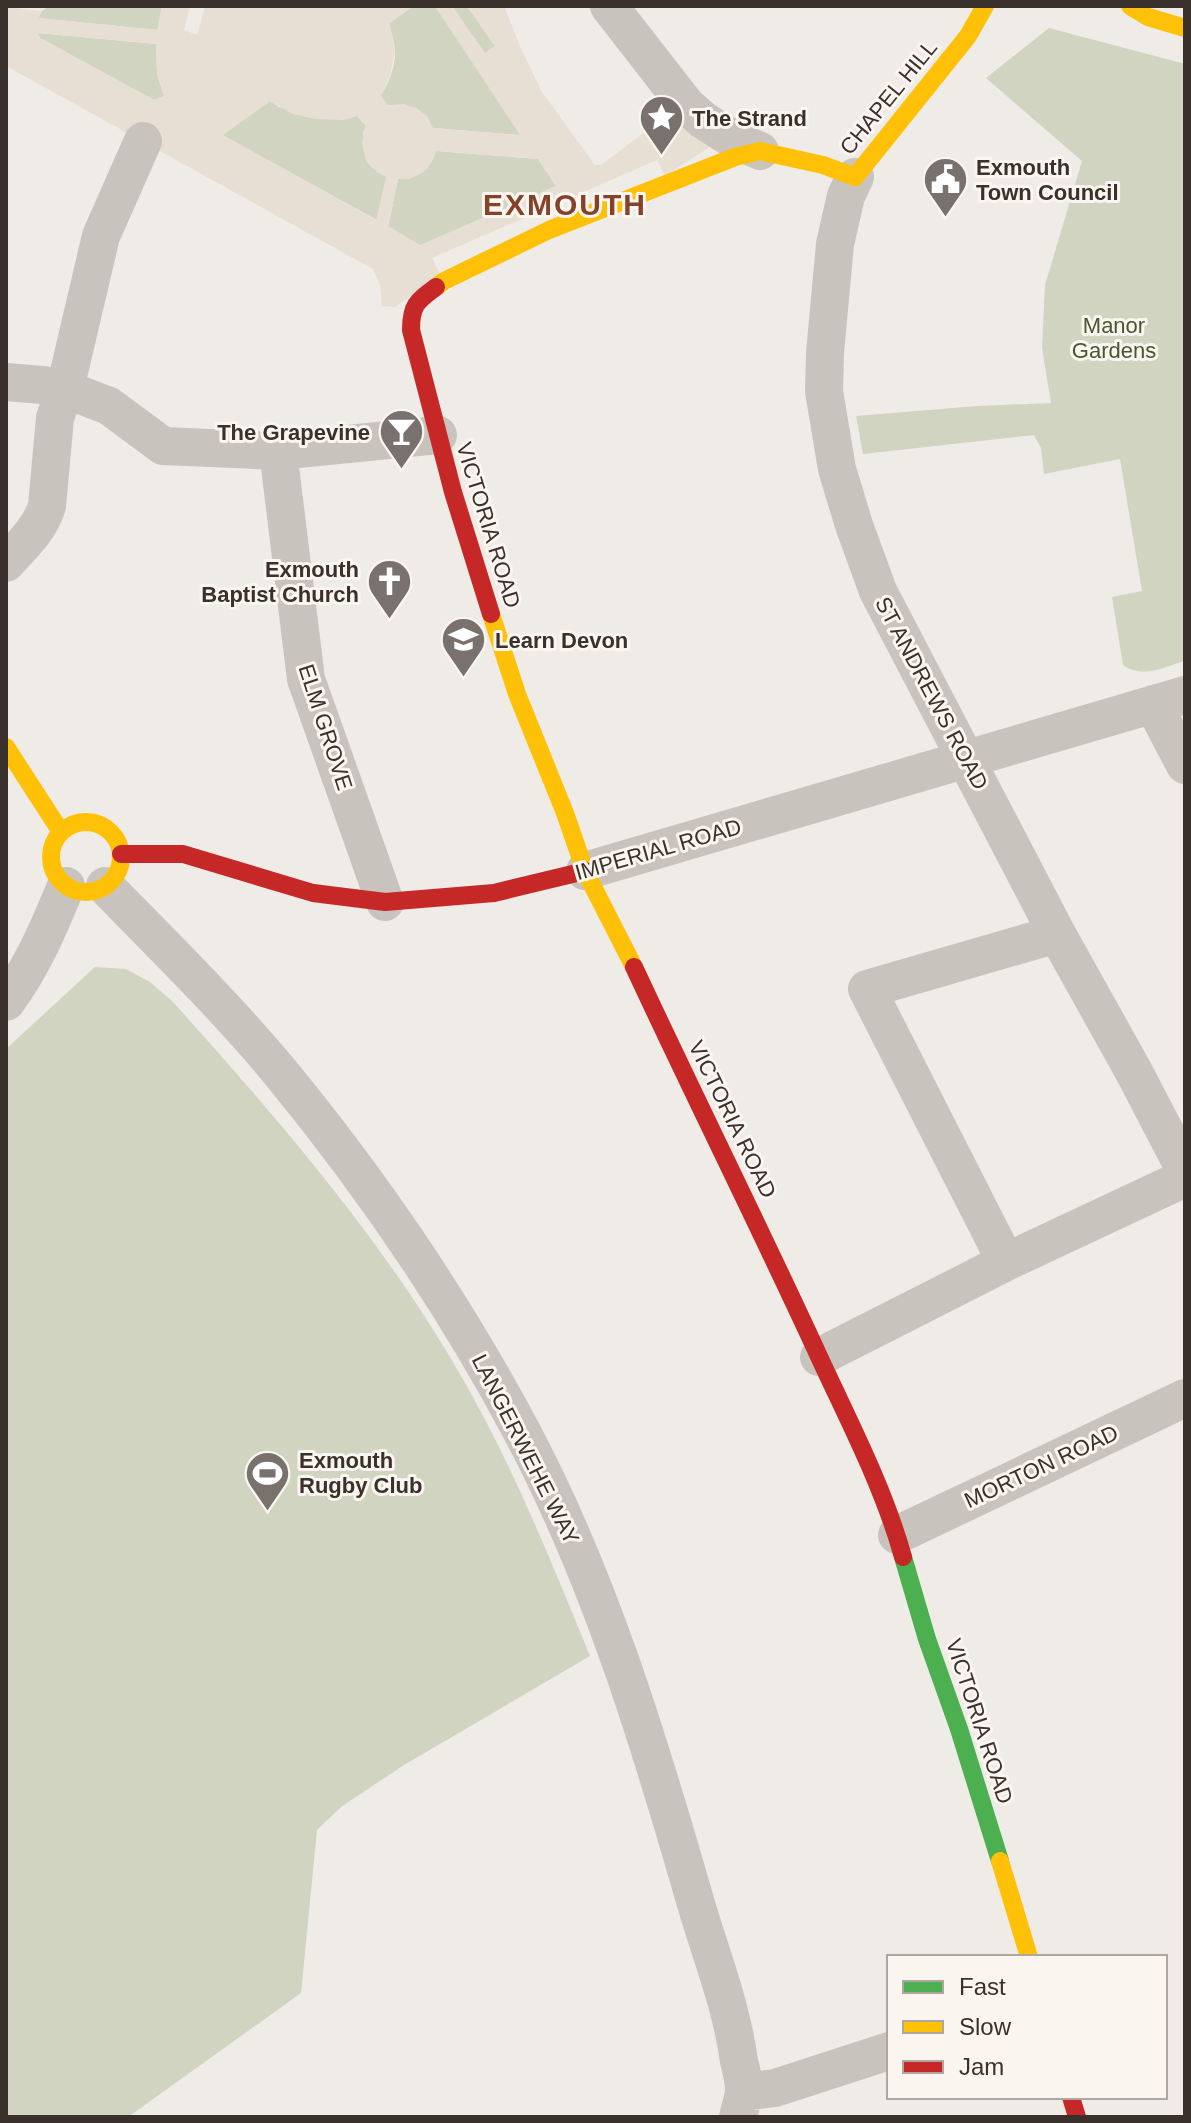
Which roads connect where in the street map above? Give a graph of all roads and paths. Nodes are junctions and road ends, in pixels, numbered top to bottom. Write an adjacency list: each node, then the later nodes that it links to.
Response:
1 (609, 6): 6 (street)
2 (985, 6): 7 (street, CHAPEL HILL)
3 (1130, 6): 4 (street)
4 (1185, 28)
5 (143, 141): 9 (street)
6 (760, 151): 7 (street); 10 (street, VICTORIA ROAD)
7 (855, 177): 15 (street, ST ANDREWS ROAD)
8 (6, 382): 9 (street)
9 (65, 389): 11 (street); 12 (street)
10 (438, 435): 11 (street); 19 (street, VICTORIA ROAD)
11 (278, 451): 21 (street, ELM GROVE)
12 (6, 563)
13 (1169, 700): 15 (street, IMPERIAL ROAD); 16 (street)
14 (6, 747): 17 (street)
15 (966, 758): 19 (street, IMPERIAL ROAD); 22 (street, ST ANDREWS ROAD)
16 (1185, 765)
17 (61, 832): 18 (street); 20 (street)
18 (113, 870): 20 (street); 21 (street, IMPERIAL ROAD); 32 (street, LANGERWEHE WAY)
19 (585, 871): 21 (street, IMPERIAL ROAD); 27 (street, VICTORIA ROAD)
20 (66, 886): 23 (street)
21 (385, 902)
22 (1057, 934): 24 (street, ST ANDREWS ROAD); 26 (street)
23 (6, 1002)
24 (1185, 1170)
25 (1185, 1178): 26 (street)
26 (1006, 1262): 27 (street)
27 (819, 1357): 29 (street, VICTORIA ROAD)
28 (1185, 1398): 29 (street, MORTON ROAD)
29 (897, 1535): 30 (street, VICTORIA ROAD)
30 (1028, 1955)
31 (887, 2052): 32 (street)
32 (741, 2104)

